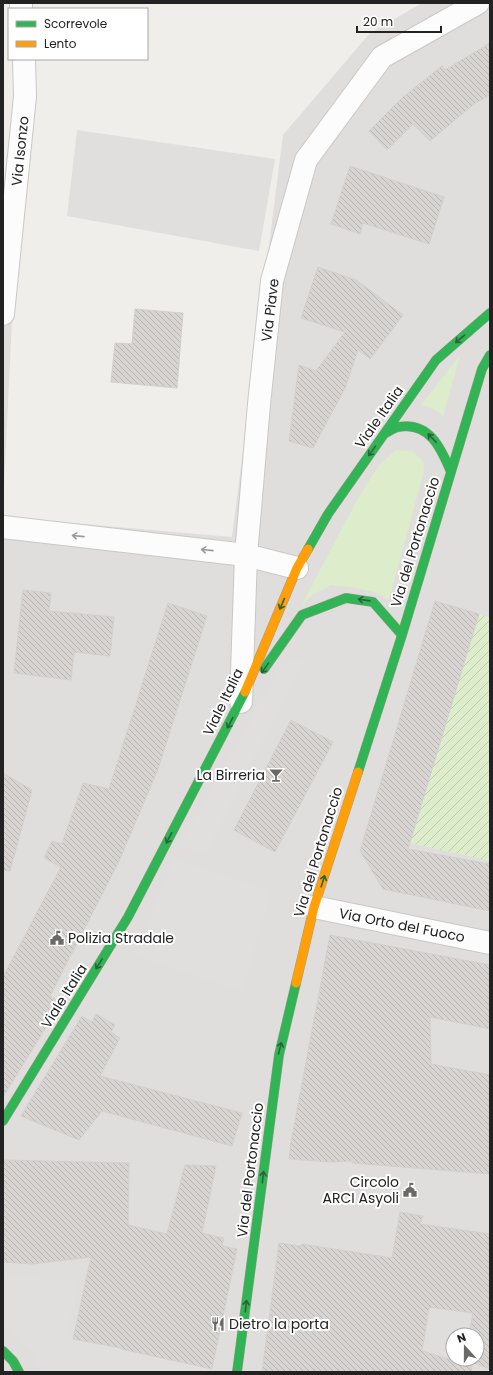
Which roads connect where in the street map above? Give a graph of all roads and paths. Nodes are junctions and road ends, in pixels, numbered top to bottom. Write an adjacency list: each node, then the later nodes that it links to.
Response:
1 (478, 3): 9 (street, Via Piave)
2 (24, 60): 3 (street, Via Isonzo)
3 (3, 314)
4 (490, 314): 6 (main road, Viale Italia, one-way to 6)
5 (490, 355): 7 (main road, Via del Portonaccio)
6 (384, 434): 7 (main road, one-way to 6); 10 (main road, Viale Italia, one-way to 10)
7 (451, 472): 11 (main road, Via del Portonaccio)
8 (3, 527): 9 (street, one-way to 8)
9 (246, 555): 10 (street); 12 (street, Via Piave)
10 (296, 568): 12 (main road, Viale Italia, one-way to 12)
11 (402, 635): 12 (main road, one-way to 12); 13 (main road, Via del Portonaccio, one-way to 11)
12 (241, 702): 15 (main road, Viale Italia, one-way to 15)
13 (314, 907): 14 (street, Via Orto del Fuoco); 18 (main road, Via del Portonaccio, one-way to 13)
14 (490, 942)
15 (3, 1121)
16 (3, 1351): 17 (main road)
17 (19, 1372)
18 (238, 1372)

